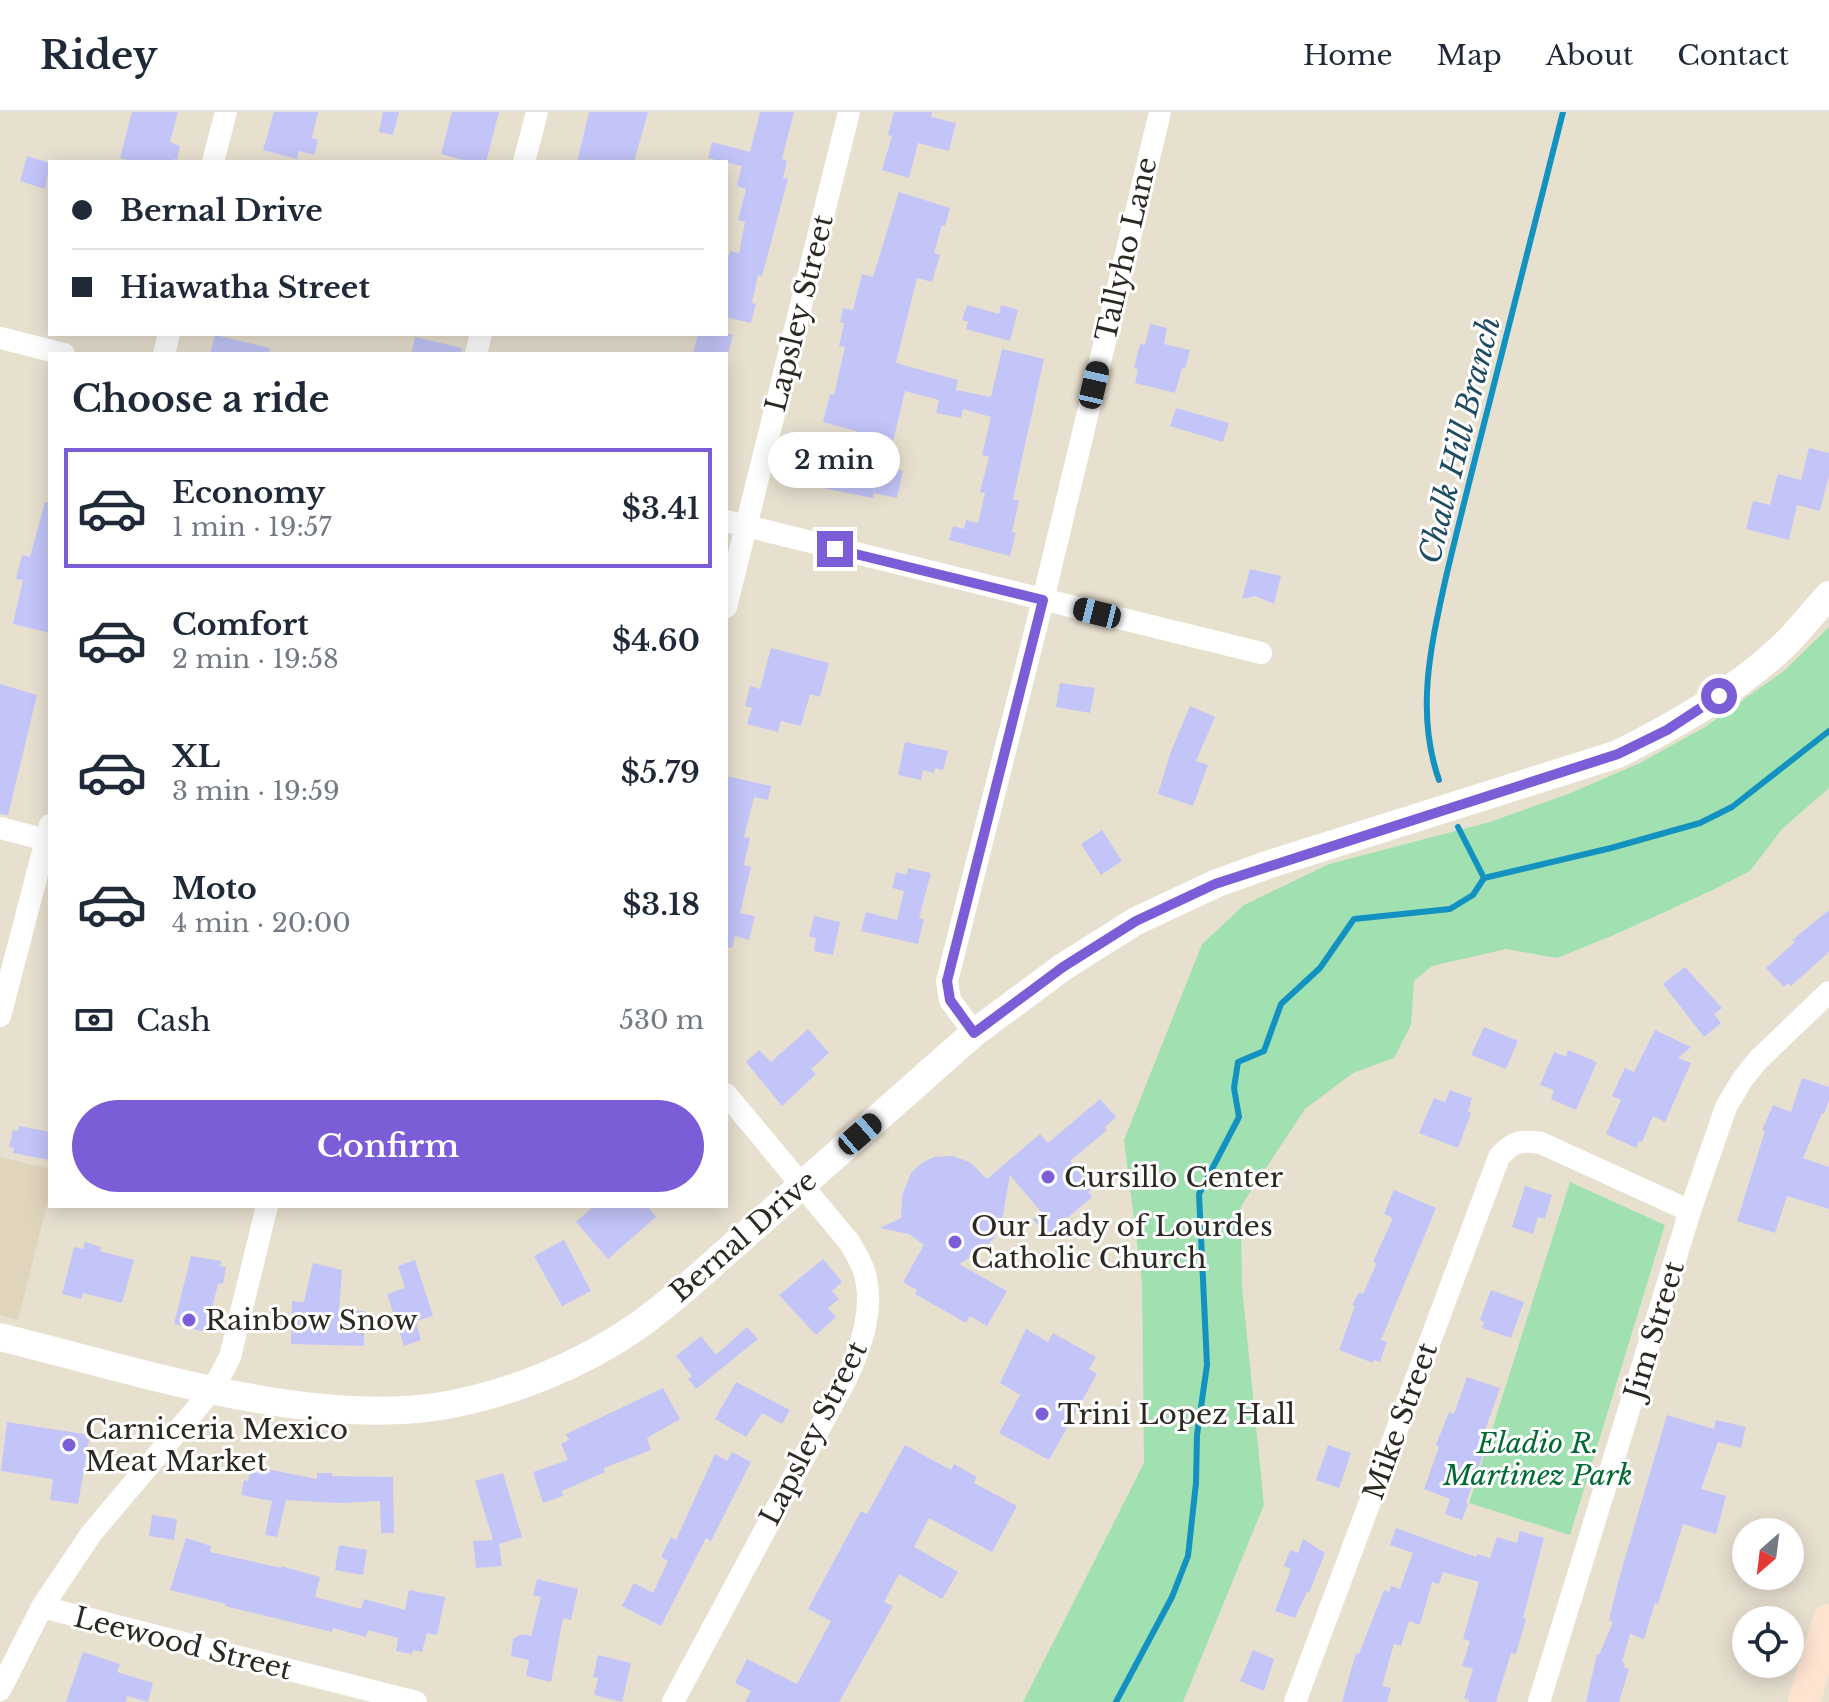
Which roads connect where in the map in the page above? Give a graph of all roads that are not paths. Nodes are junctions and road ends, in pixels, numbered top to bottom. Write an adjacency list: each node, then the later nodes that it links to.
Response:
1 (226, 112): 5 (street)
2 (537, 112): 6 (street)
3 (849, 112): 9 (street, Lapsley Street)
4 (1160, 112): 12 (street, Tallyho Lane)
5 (214, 160)
6 (525, 160)
7 (0, 338): 8 (street)
8 (56, 352)
9 (736, 524): 10 (street, Lapsley Street); 12 (street)
10 (728, 590)
11 (1829, 595): 19 (street, Bernal Drive)
12 (1043, 600): 13 (street); 19 (street, Tallyho Lane)
13 (1261, 653)
14 (0, 828): 15 (street)
15 (48, 835)
16 (48, 839): 18 (street)
17 (1829, 992): 23 (street, Jim Street)
18 (0, 1016)
19 (974, 1033): 21 (street, Bernal Drive)
20 (728, 1096): 21 (street, Lapsley Street)
21 (802, 1186): 25 (street, Bernal Drive); 30 (street, Lapsley Street)
22 (267, 1208): 25 (street)
23 (1690, 1211): 31 (street, Mike Street); 32 (street, Jim Street)
24 (0, 1337): 25 (street, Bernal Drive)
25 (213, 1389): 26 (street)
26 (42, 1607): 28 (street); 29 (street, Leewood Street)
27 (1829, 1620): 33 (main road)
28 (0, 1690)
29 (416, 1702)
30 (673, 1702)
31 (1295, 1702)
32 (1539, 1702)
33 (1804, 1702)

